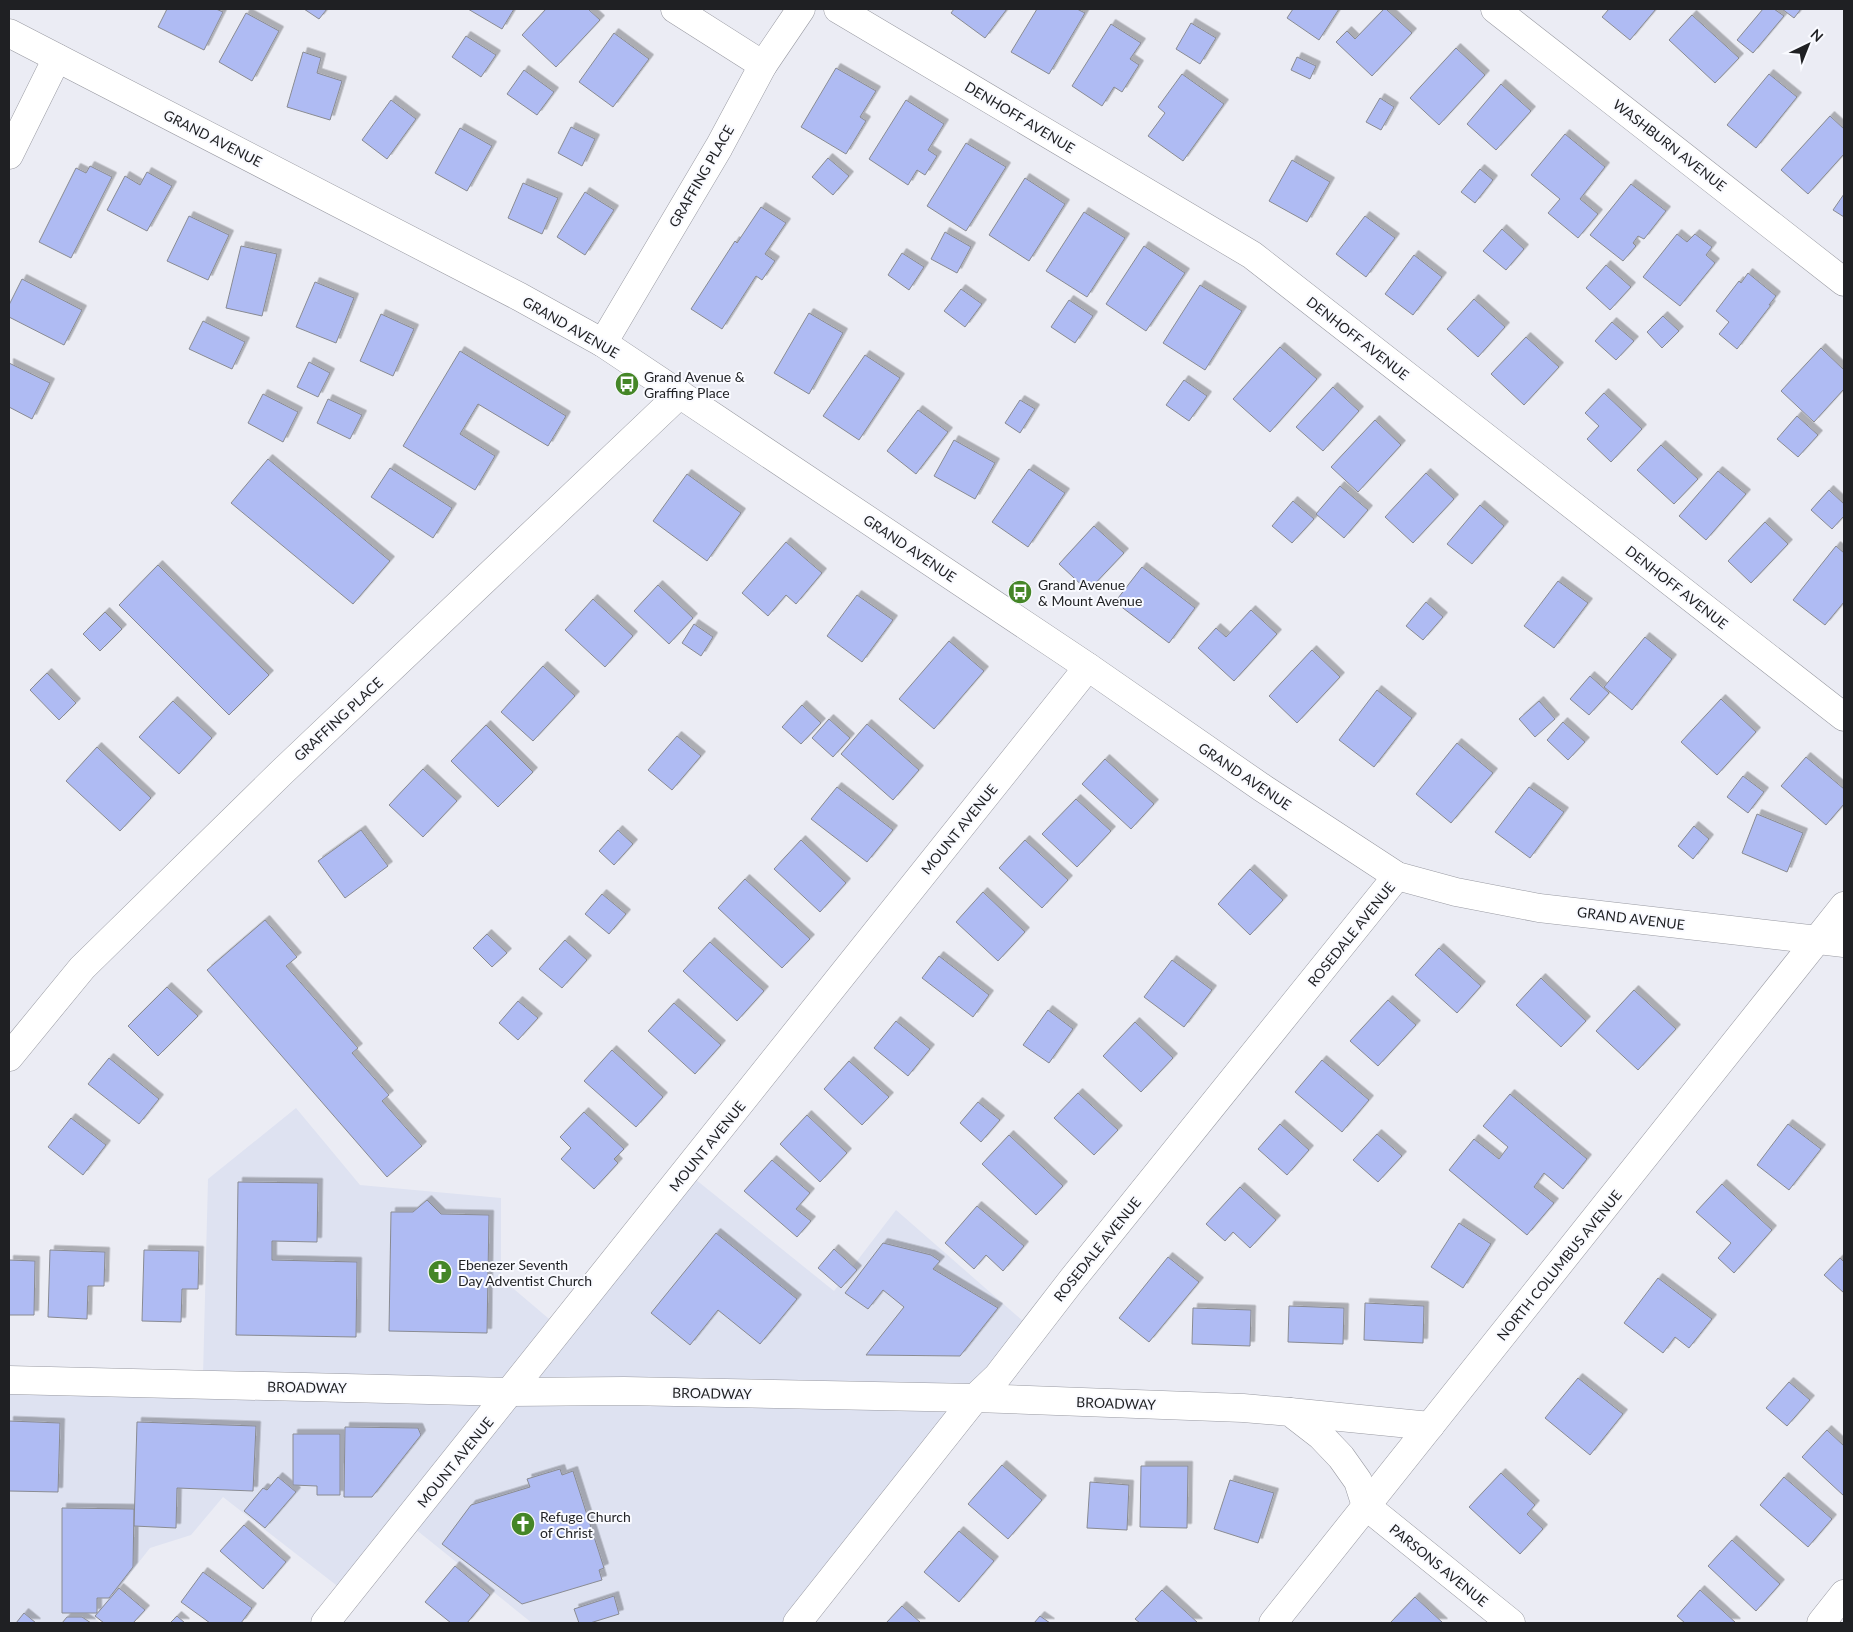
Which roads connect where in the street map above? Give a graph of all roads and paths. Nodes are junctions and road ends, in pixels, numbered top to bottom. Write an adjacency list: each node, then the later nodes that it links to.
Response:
1 (675, 9): 7 (street)
2 (801, 9): 7 (street, GRAFFING PLACE)
3 (838, 9): 13 (street, DENHOFF AVENUE)
4 (1495, 9): 9 (street, WASHBURN AVENUE)
5 (9, 33): 6 (street, GRAND AVENUE)
6 (57, 58): 8 (street); 10 (street, GRAND AVENUE)
7 (763, 65): 10 (street, GRAFFING PLACE)
8 (9, 155)
9 (1844, 282)
10 (603, 343): 11 (street, GRAND AVENUE)
11 (680, 394): 12 (street, GRAND AVENUE); 17 (street, GRAFFING PLACE)
12 (1088, 667): 14 (street, GRAND AVENUE); 19 (street, MOUNT AVENUE)
13 (1844, 717)
14 (1397, 876): 16 (street, GRAND AVENUE); 20 (street, ROSEDALE AVENUE)
15 (1844, 906): 16 (street, NORTH COLUMBUS AVENUE)
16 (1831, 941): 22 (street, NORTH COLUMBUS AVENUE)
17 (9, 1057)
18 (9, 1380): 19 (street, BROADWAY)
19 (511, 1392): 20 (street, BROADWAY); 25 (street, MOUNT AVENUE)
20 (976, 1398): 21 (street, BROADWAY); 26 (street, ROSEDALE AVENUE)
21 (1290, 1412): 22 (street, BROADWAY); 23 (street)
22 (1430, 1426): 23 (street, NORTH COLUMBUS AVENUE)
23 (1366, 1506): 27 (street, NORTH COLUMBUS AVENUE); 28 (street, PARSONS AVENUE)
24 (1844, 1594): 29 (street)
25 (325, 1623)
26 (797, 1623)
27 (1273, 1623)
28 (1511, 1623)
29 (1821, 1623)

